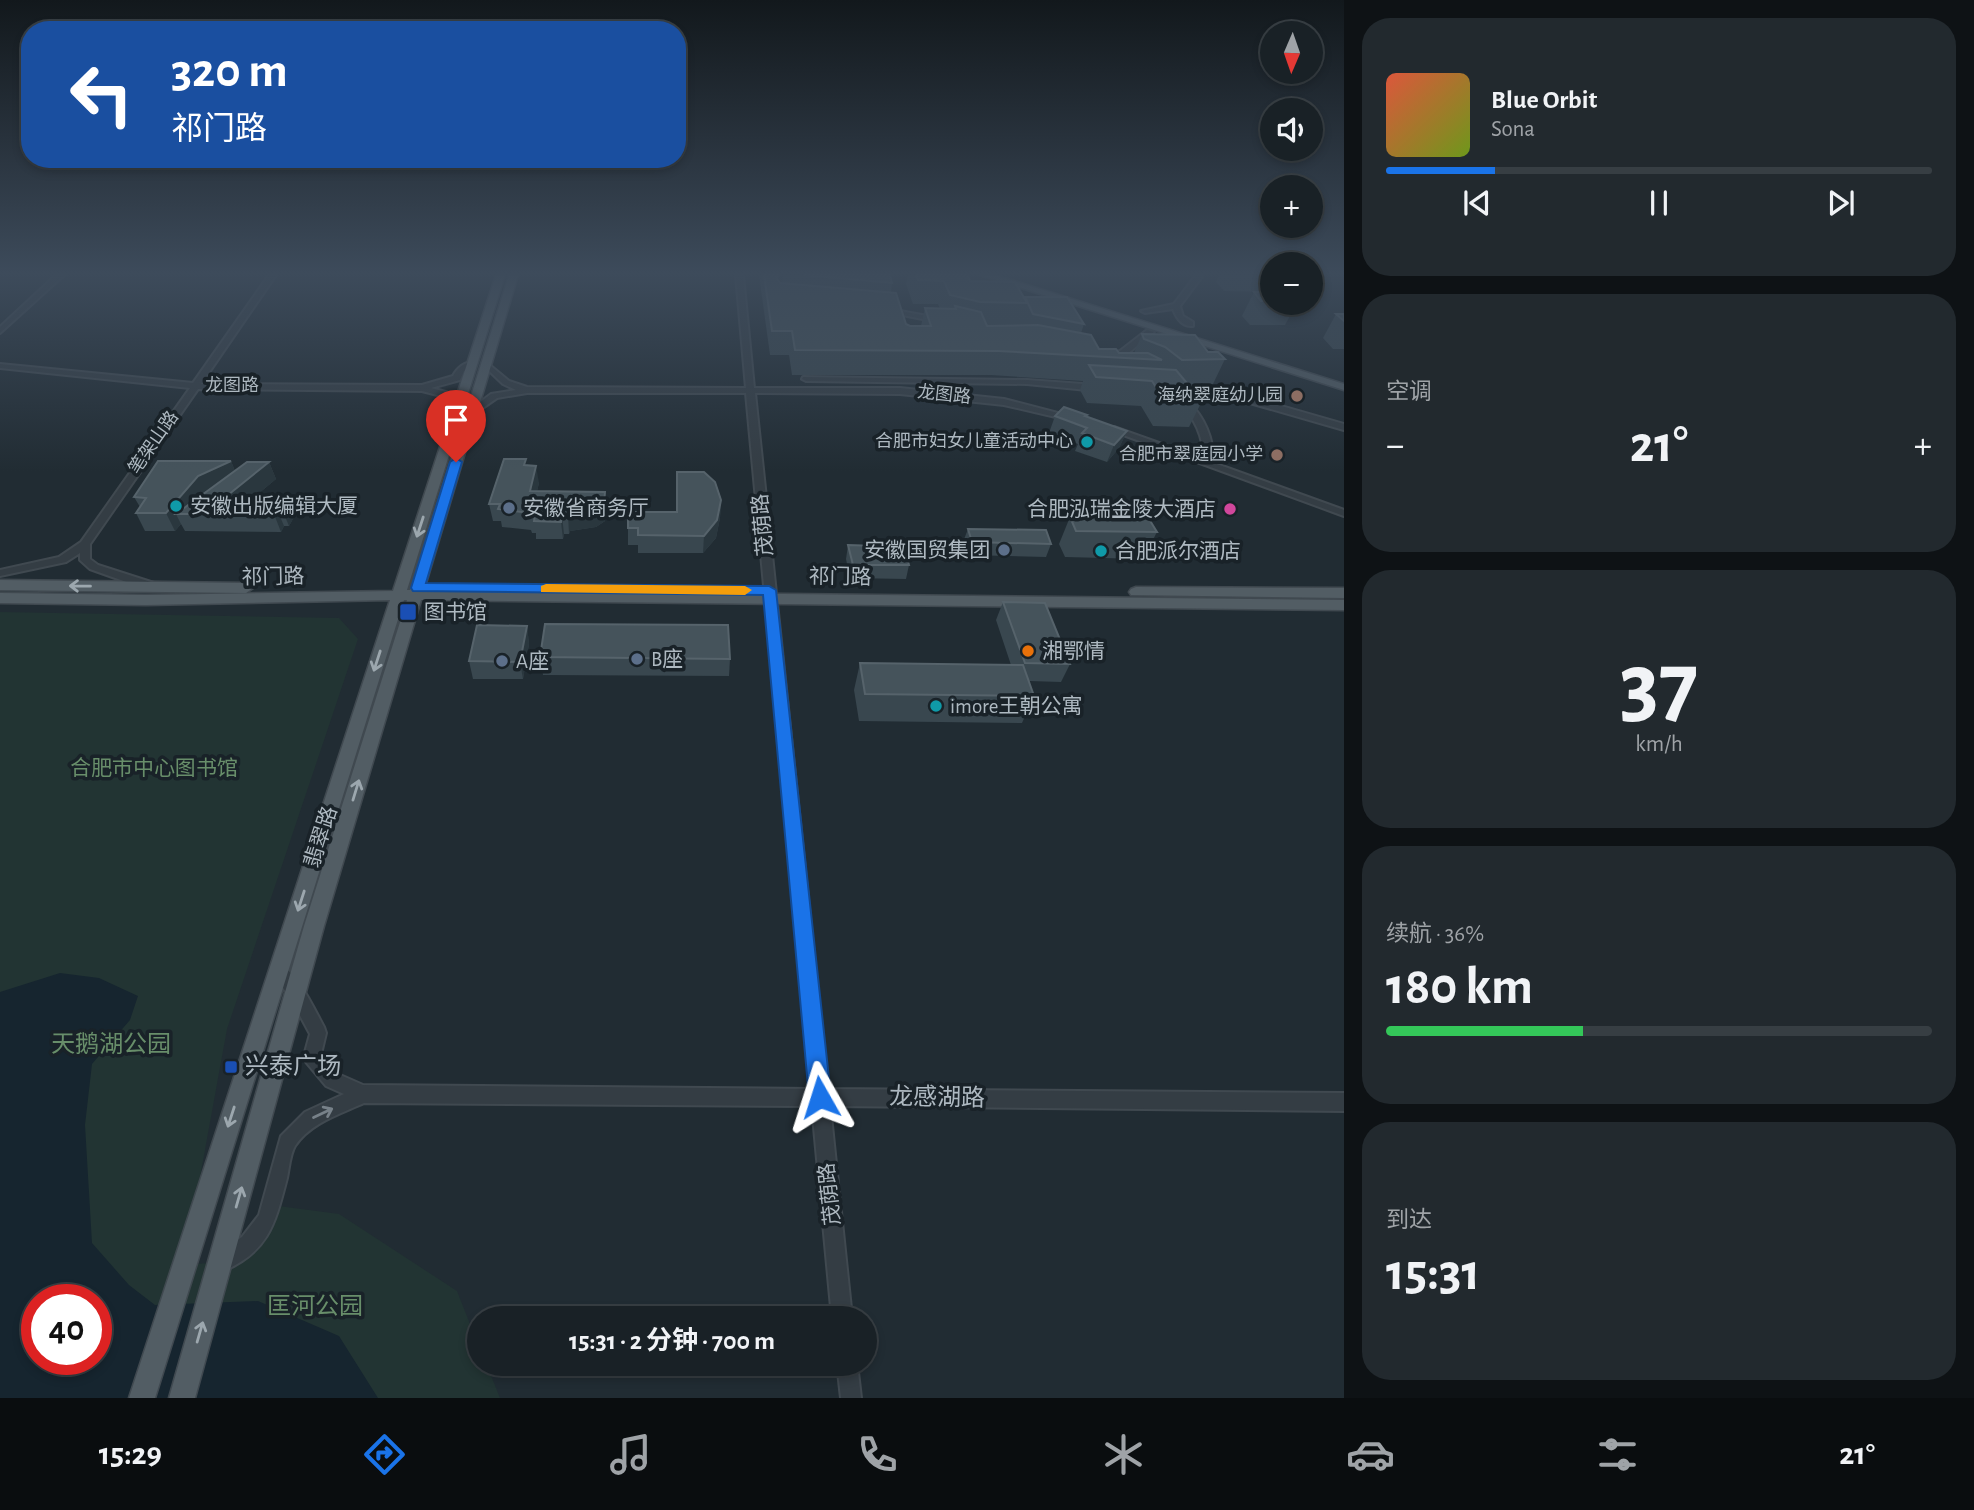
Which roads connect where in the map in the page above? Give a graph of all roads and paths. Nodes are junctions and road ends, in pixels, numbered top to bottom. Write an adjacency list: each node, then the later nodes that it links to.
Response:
1 (227, 340): 14 (street, 笔架山路)
2 (480, 340): 10 (main road, 翡翠路)
3 (493, 340): 9 (main road, 翡翠路)
4 (746, 340): 19 (street, 茂荫路)
5 (1141, 340): 8 (street)
6 (1194, 340): 15 (main road)
7 (1223, 340): 12 (main road)
8 (1103, 349)
9 (486, 364): 18 (street); 21 (main road, 翡翠路)
10 (472, 365): 16 (street); 20 (main road, 翡翠路)
11 (0, 366): 14 (street, 龙图路)
12 (1344, 377)
13 (806, 379): 17 (street)
14 (194, 386): 16 (street, 龙图路); 27 (street, 笔架山路)
15 (1344, 387)
16 (422, 388): 20 (street)
17 (1112, 389)
18 (527, 390): 19 (street, 龙图路); 21 (street)
19 (751, 392): 22 (street, 龙图路); 33 (street, 茂荫路)
20 (456, 412): 31 (main road, 翡翠路, one-way to 31)
21 (471, 412): 31 (main road, 翡翠路)
22 (1081, 420)
23 (1104, 427): 25 (street)
24 (1344, 427): 25 (street)
25 (1209, 464): 26 (street)
26 (1344, 513)
27 (85, 544): 28 (street); 30 (street)
28 (0, 573)
29 (0, 585): 30 (main road, 祁门路, one-way to 29)
30 (154, 588): 31 (main road, 祁门路)
31 (408, 592): 33 (main road, 祁门路); 34 (main road, 祁门路); 36 (main road, 翡翠路, one-way to 36); 37 (main road, 翡翠路, one-way to 31)
32 (1344, 593): 33 (main road, 祁门路)
33 (770, 594): 35 (main road, 祁门路); 39 (street, 茂荫路)
34 (0, 597)
35 (1344, 605)
36 (278, 971): 37 (street); 44 (main road, 翡翠路, one-way to 44)
37 (296, 992): 38 (street); 41 (main road, 翡翠路, one-way to 37)
38 (363, 1094): 39 (street, 龙感湖路); 41 (street, one-way to 38)
39 (820, 1097): 40 (street, 龙感湖路); 42 (street, 茂荫路)
40 (1344, 1102)
41 (220, 1262): 45 (main road, 翡翠路, one-way to 41)
42 (841, 1306)
43 (848, 1376): 46 (street)
44 (142, 1398)
45 (182, 1398)
46 (850, 1398)

